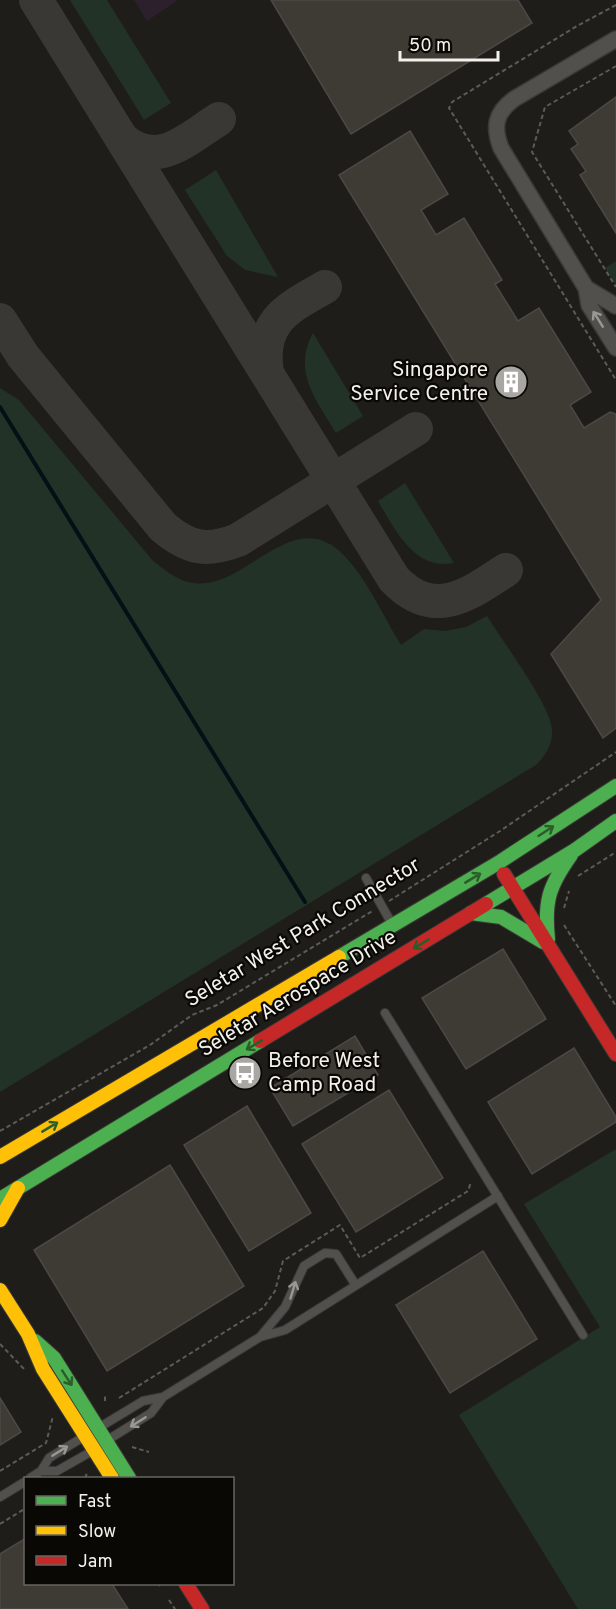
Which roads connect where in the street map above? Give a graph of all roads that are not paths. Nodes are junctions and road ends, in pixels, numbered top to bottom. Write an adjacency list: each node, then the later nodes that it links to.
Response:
1 (616, 39): 2 (street)
2 (586, 288): 3 (street); 4 (street, one-way to 2)
3 (616, 306)
4 (616, 348)
5 (616, 786): 8 (street, Seletar Aerospace Drive, one-way to 5)
6 (616, 821): 7 (street, Seletar Aerospace Drive)
7 (575, 850): 10 (street, Seletar Aerospace Drive); 13 (street)
8 (498, 864): 10 (street); 12 (street, Seletar Aerospace Drive, one-way to 8)
9 (366, 878): 12 (lane)
10 (511, 886): 11 (street, Seletar Aerospace Drive); 13 (street)
11 (471, 914): 13 (street); 17 (street, Seletar Aerospace Drive, one-way to 17)
12 (393, 925): 16 (street, Seletar Aerospace Drive, one-way to 12)
13 (549, 946): 15 (street)
14 (385, 1013): 18 (lane)
15 (616, 1054)
16 (0, 1157)
17 (18, 1188): 19 (street, Seletar Aerospace Drive); 20 (street)
18 (498, 1196): 21 (lane); 24 (lane)
19 (0, 1199)
20 (0, 1220)
21 (355, 1284): 25 (lane); 25 (lane, one-way to 21)
22 (0, 1290): 23 (street)
23 (28, 1334): 27 (street, one-way to 27); 28 (street)
24 (584, 1335)
25 (260, 1337): 26 (lane)
26 (164, 1397): 27 (lane); 29 (lane, one-way to 29)
27 (99, 1428): 28 (lane); 29 (street)
28 (85, 1436): 30 (street); 31 (lane, one-way to 28)
29 (107, 1441): 30 (lane); 34 (street)
30 (94, 1450): 31 (lane); 33 (street)
31 (41, 1472): 32 (lane)
32 (33, 1477)
33 (111, 1477)
34 (128, 1477)
35 (24, 1482): 36 (lane)
36 (0, 1497)
37 (187, 1585): 38 (street)
38 (202, 1609)

